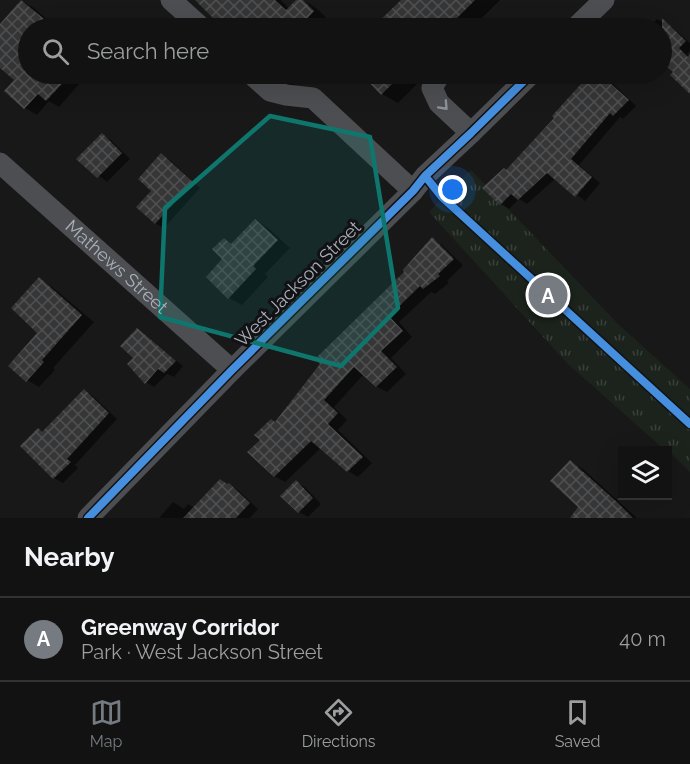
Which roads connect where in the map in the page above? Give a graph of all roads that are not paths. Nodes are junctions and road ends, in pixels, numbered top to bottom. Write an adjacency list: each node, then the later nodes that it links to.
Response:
1 (171, 0): 3 (street)
2 (604, 0): 4 (street)
3 (191, 18)
4 (585, 18)
5 (263, 84): 10 (street)
6 (434, 84): 8 (street, one-way to 8)
7 (521, 84): 8 (street, West Jackson Street)
8 (471, 133): 10 (street, West Jackson Street)
9 (0, 163): 11 (street, Mathews Street)
10 (413, 191): 11 (street, West Jackson Street)
11 (232, 370): 12 (street, West Jackson Street)
12 (88, 518)

